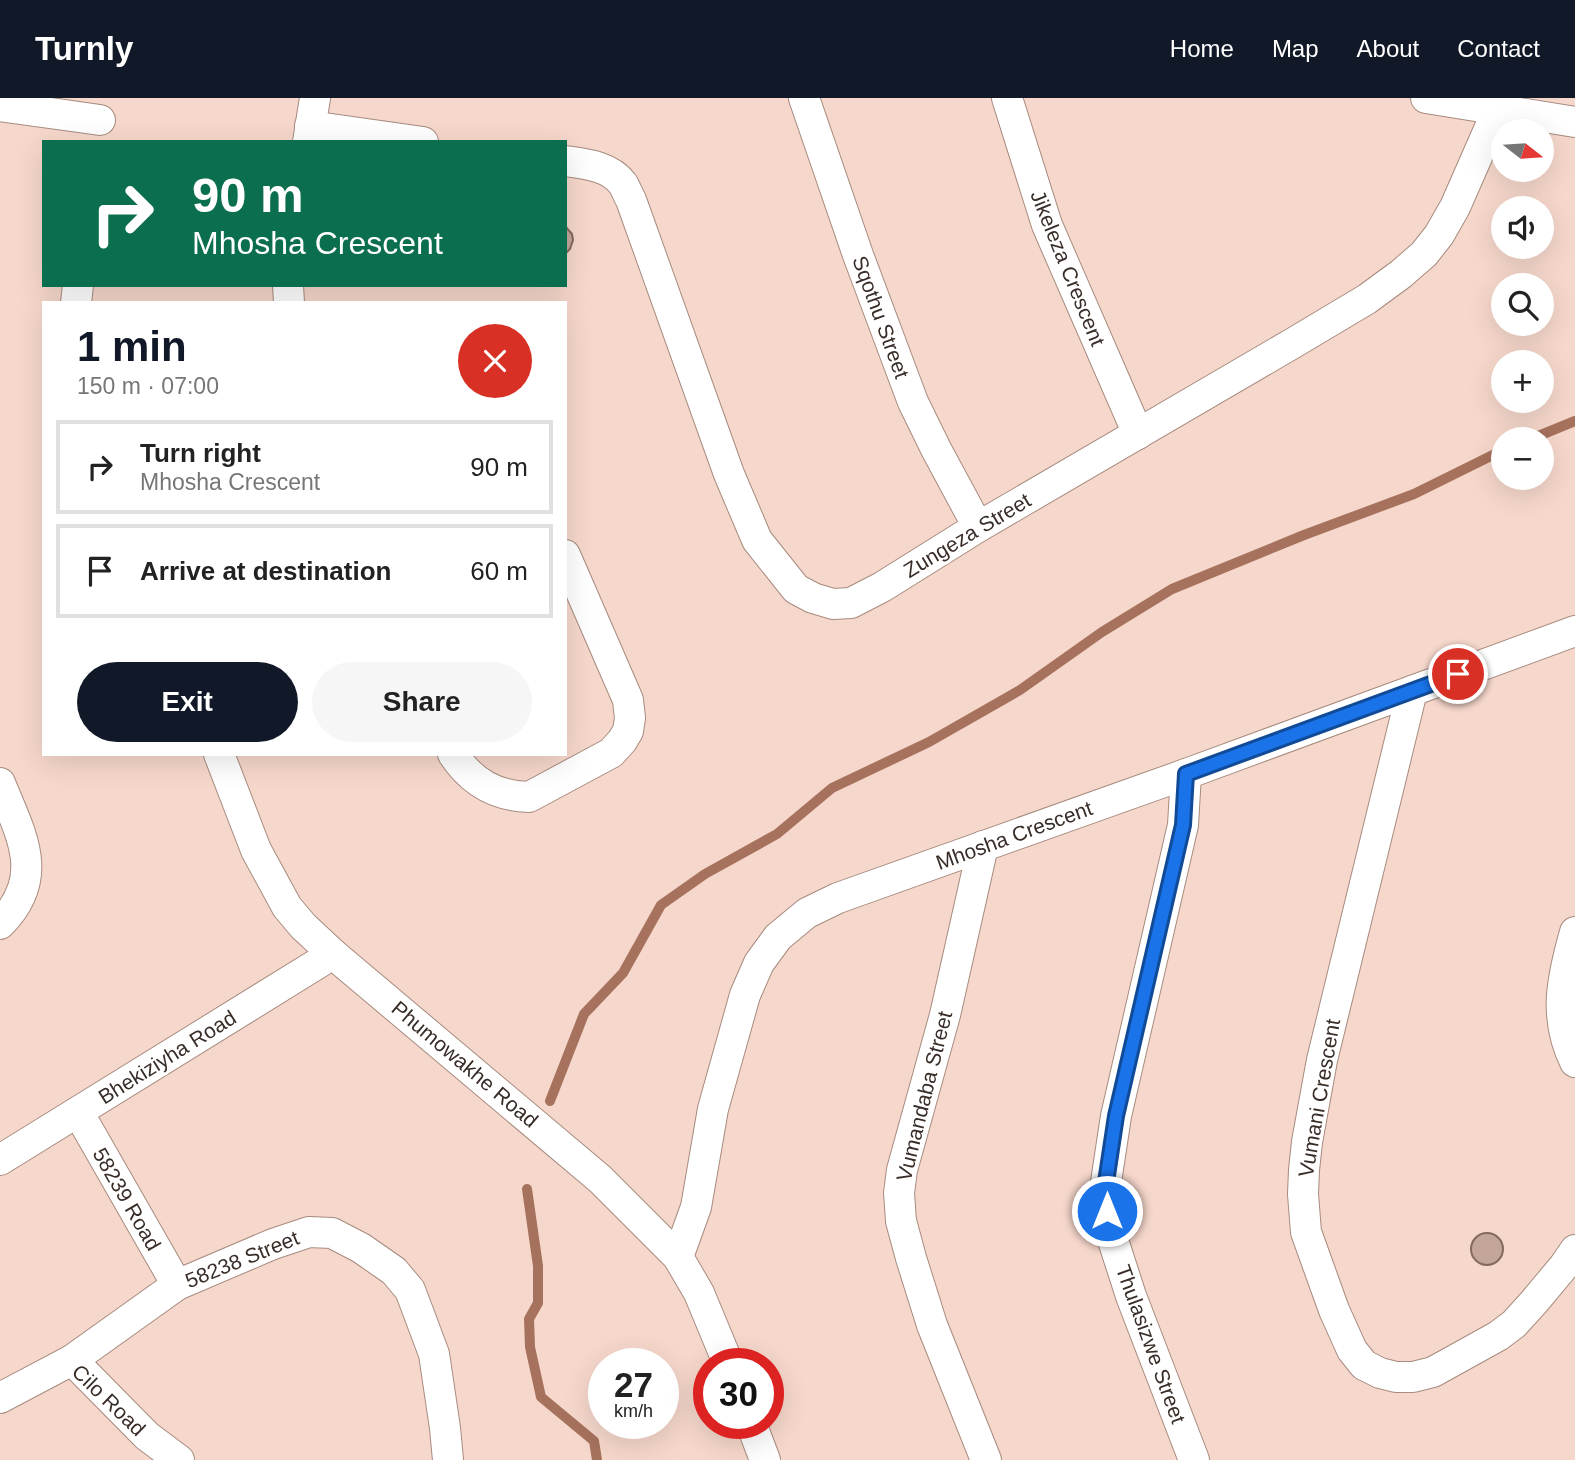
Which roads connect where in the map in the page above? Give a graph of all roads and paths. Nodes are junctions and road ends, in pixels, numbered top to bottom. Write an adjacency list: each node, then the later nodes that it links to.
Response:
1 (804, 98): 12 (street, Sqothu Street)
2 (1007, 98): 11 (street, Jikeleza Crescent)
3 (1426, 98): 5 (street)
4 (0, 106): 6 (street)
5 (1498, 109): 8 (street); 11 (street, Zungeza Street)
6 (100, 120)
7 (311, 122): 9 (street)
8 (1575, 122)
9 (412, 140)
10 (567, 161): 12 (street, Zungeza Street)
11 (1138, 434): 12 (street, Zungeza Street)
12 (978, 527)
13 (567, 560): 17 (street)
14 (1575, 631): 15 (street, Mhosha Crescent)
15 (1412, 691): 18 (street, Mhosha Crescent); 27 (street, Vumani Crescent)
16 (220, 756): 23 (street, Phumowakhe Road)
17 (455, 756)
18 (1186, 774): 20 (street, Mhosha Crescent); 38 (street, Thulasizwe Street)
19 (0, 783): 21 (street)
20 (983, 846): 28 (street, Mhosha Crescent); 37 (street, Vumandaba Street)
21 (0, 924)
22 (1575, 932): 24 (street)
23 (333, 954): 25 (street, Bhekiziyha Road); 28 (street, Phumowakhe Road)
24 (1575, 1062)
25 (78, 1112): 26 (street, Bhekiziyha Road); 29 (street, 58239 Road)
26 (0, 1160)
27 (1575, 1250)
28 (678, 1258): 30 (street, Phumowakhe Road)
29 (177, 1285): 31 (street, 58238 Street); 35 (street, 58238 Street)
30 (722, 1348)
31 (72, 1360): 32 (street, Cilo Road); 34 (street, Cilo Road)
32 (0, 1398)
33 (757, 1439): 36 (street)
34 (179, 1460)
35 (448, 1460)
36 (765, 1460)
37 (986, 1460)
38 (1194, 1460)

